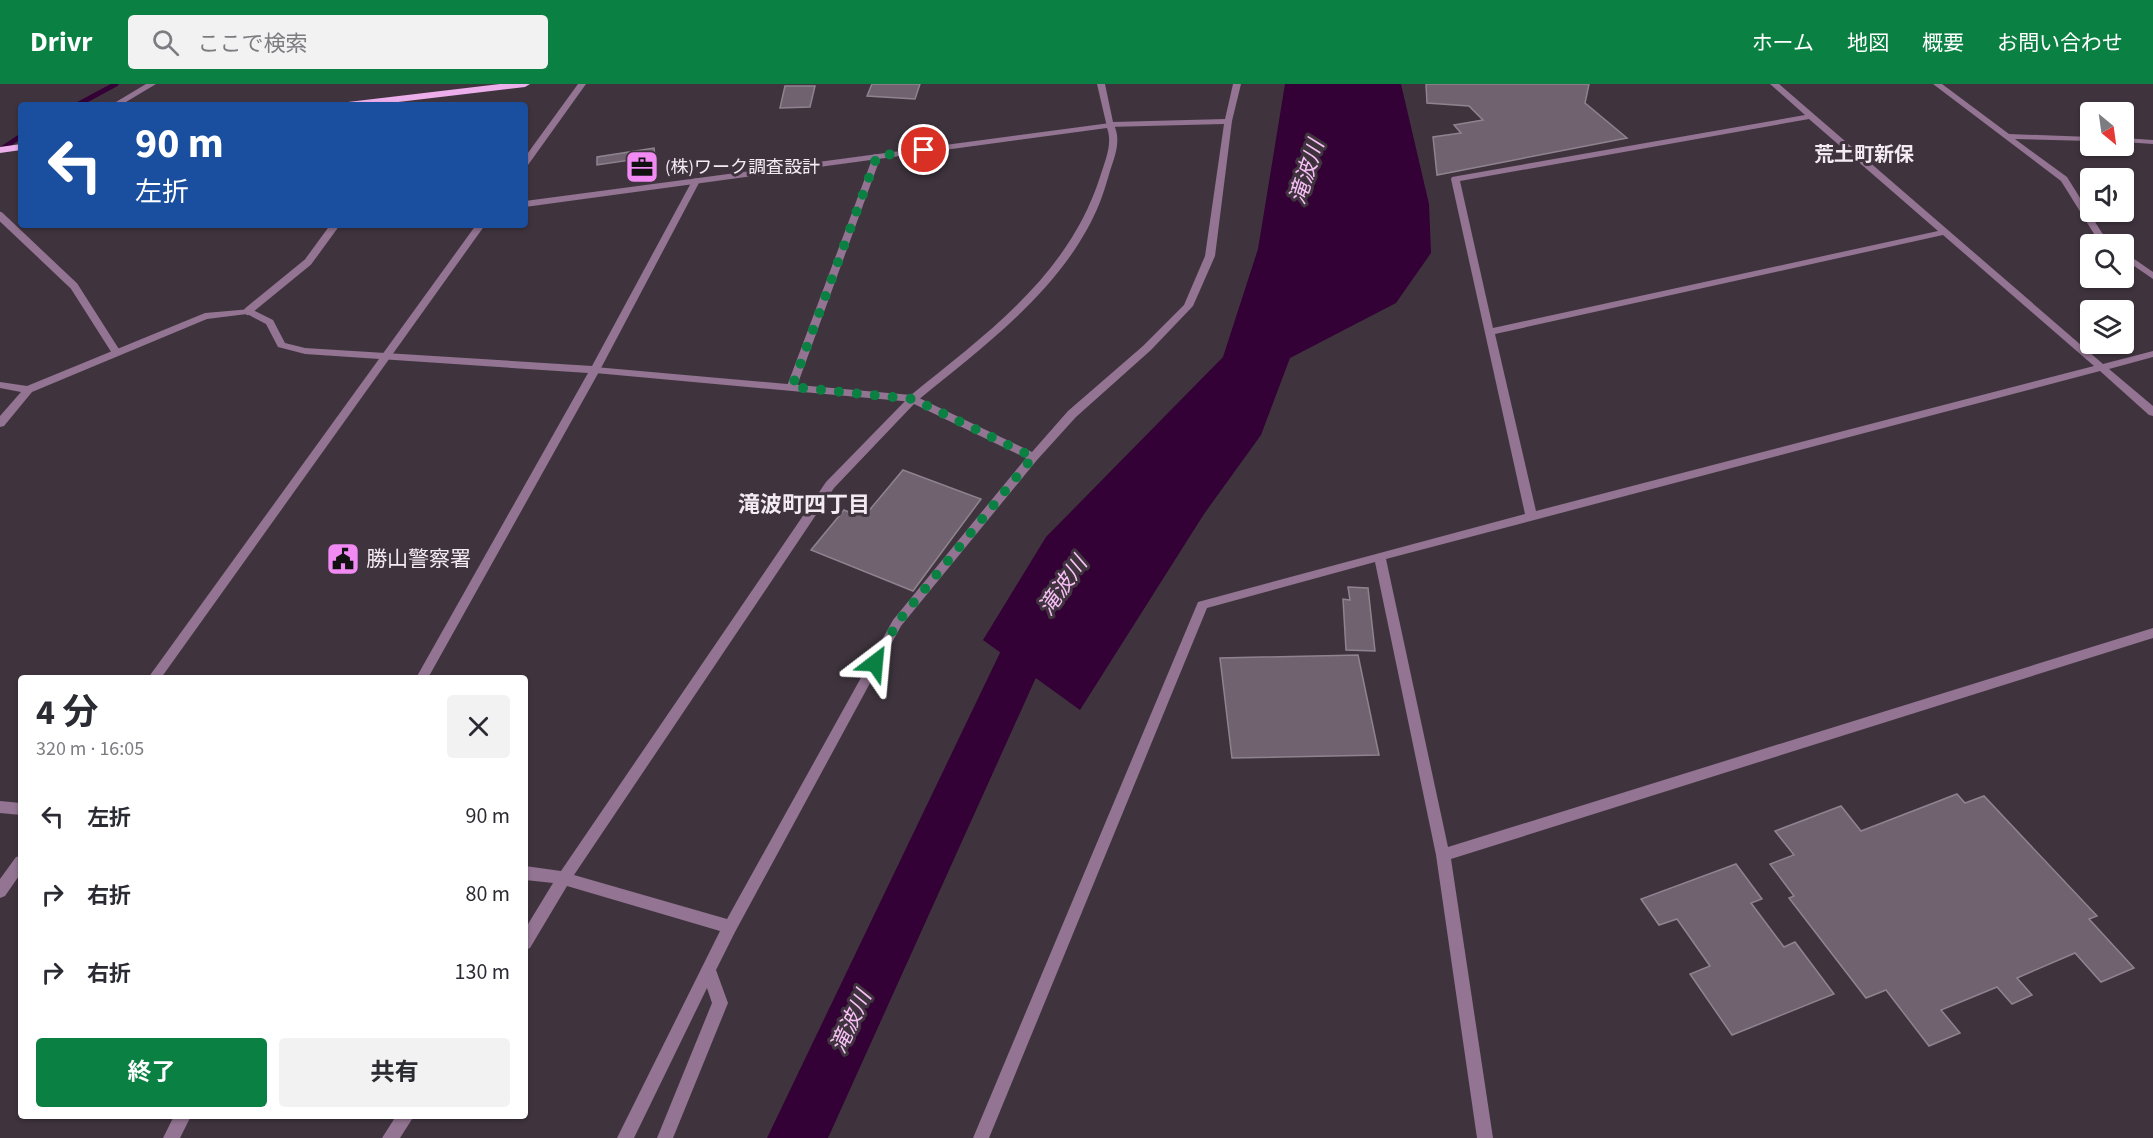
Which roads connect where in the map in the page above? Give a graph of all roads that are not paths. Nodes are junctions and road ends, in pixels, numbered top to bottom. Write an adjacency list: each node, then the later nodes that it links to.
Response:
1 (152, 84): 8 (street)
2 (525, 84): 9 (main road)
3 (582, 84): 20 (street)
4 (1101, 84): 12 (street)
5 (1237, 84): 11 (street)
6 (1773, 84): 10 (street)
7 (1937, 84): 13 (street)
8 (120, 102)
9 (388, 102)
10 (1811, 116): 26 (street); 31 (street)
11 (1228, 121): 12 (street); 43 (street)
12 (1110, 125): 19 (street); 40 (street)
13 (2008, 136): 14 (street); 27 (street)
14 (2080, 139)
15 (2134, 141): 16 (street)
16 (2153, 142)
17 (18, 147): 18 (main road)
18 (0, 150)
19 (877, 156): 21 (street); 38 (street)
20 (528, 159)
21 (696, 181): 22 (street); 36 (street)
22 (528, 204)
23 (2, 220): 32 (lane)
24 (334, 228): 30 (lane)
25 (479, 228): 34 (street)
26 (1945, 232): 31 (street); 35 (street)
27 (2099, 234)
28 (2134, 262): 29 (street)
29 (2153, 276)
30 (248, 311): 32 (street); 34 (street)
31 (1490, 333): 44 (street)
32 (116, 352): 39 (street)
33 (2153, 354): 35 (street)
34 (387, 355): 36 (street); 47 (street)
35 (2102, 367): 41 (street); 44 (street)
36 (595, 370): 38 (street); 48 (street)
37 (0, 385): 39 (street)
38 (792, 387): 40 (street)
39 (28, 390): 42 (street)
40 (913, 399): 43 (street); 54 (street)
41 (2153, 411)
42 (0, 423)
43 (1033, 457): 56 (street)
44 (1531, 516): 45 (street)
45 (1380, 556): 51 (street); 65 (street)
46 (2153, 633): 51 (street)
47 (156, 675)
48 (424, 675)
49 (0, 807): 50 (street)
50 (18, 808)
51 (1443, 855): 66 (street)
52 (18, 866): 55 (street)
53 (528, 873): 54 (street)
54 (564, 878): 56 (street); 57 (street)
55 (0, 891)
56 (730, 927): 58 (street)
57 (528, 938)
58 (709, 970): 63 (street); 64 (street)
59 (181, 1119): 61 (street)
60 (404, 1119): 62 (street)
61 (171, 1138)
62 (390, 1138)
63 (625, 1138)
64 (665, 1138)
65 (981, 1138)
66 (1485, 1138)

